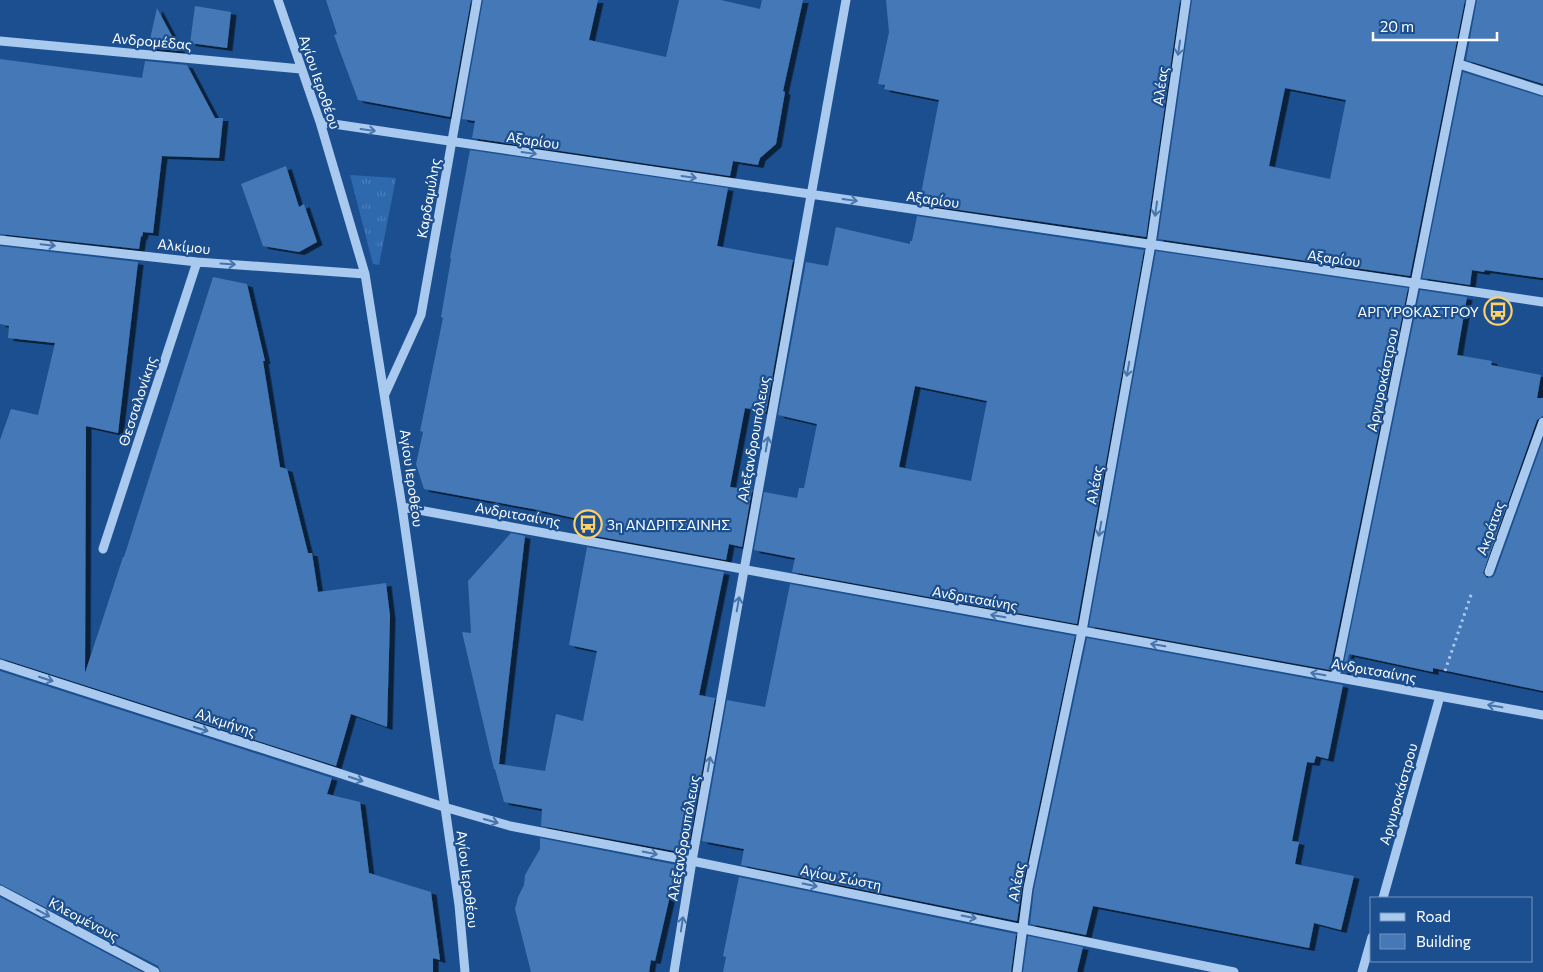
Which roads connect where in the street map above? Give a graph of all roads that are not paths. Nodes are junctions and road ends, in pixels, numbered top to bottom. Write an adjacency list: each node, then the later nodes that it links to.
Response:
1 (278, 0): 8 (street, Αγίου Ιεροθέου)
2 (477, 0): 11 (street, Καρδαμύλης)
3 (846, 0): 12 (street, Αλεξανδρουπόλεως)
4 (1186, 0): 14 (street, Αλέας, one-way to 14)
5 (1471, 0): 7 (street, Αργυροκάστρου)
6 (0, 41): 8 (street, Ανδρομέδας)
7 (1459, 64): 9 (street); 17 (street, Αργυροκάστρου)
8 (301, 69): 10 (street, Αγίου Ιεροθέου)
9 (1543, 92)
10 (320, 122): 11 (street, Αξαρίου, one-way to 11); 16 (street, Αγίου Ιεροθέου)
11 (452, 142): 12 (street, Αξαρίου, one-way to 12); 19 (street, Καρδαμύλης)
12 (810, 194): 14 (street, Αξαρίου, one-way to 14); 23 (street, Αλεξανδρουπόλεως, one-way to 12)
13 (0, 240): 15 (street, Αλκίμου, one-way to 15)
14 (1150, 244): 17 (street, Αξαρίου); 25 (street, Αλέας, one-way to 25)
15 (197, 262): 16 (street, Αλκίμου, one-way to 16); 22 (street, Θεσσαλονίκης)
16 (365, 274): 19 (street, Αγίου Ιεροθέου)
17 (1415, 284): 18 (street, Αξαρίου); 27 (street, Αργυροκάστρου)
18 (1543, 302)
19 (385, 394): 21 (street, Αγίου Ιεροθέου)
20 (1543, 422): 24 (street, Ακράτας)
21 (402, 507): 23 (street, Ανδριτσαίνης); 30 (street, Αγίου Ιεροθέου)
22 (103, 549)
23 (744, 570): 25 (street, Ανδριτσαίνης, one-way to 23); 31 (street, Αλεξανδρουπόλεως, one-way to 23)
24 (1489, 572)
25 (1082, 631): 27 (street, Ανδριτσαίνης, one-way to 25); 34 (street, Αλέας)
26 (0, 664): 30 (street, Αλκμήνης, one-way to 30)
27 (1335, 677): 28 (street, Ανδριτσαίνης)
28 (1440, 696): 29 (street, Ανδριτσαίνης, one-way to 28); 33 (street, Αργυροκάστρου)
29 (1543, 715)
30 (444, 807): 31 (street, Αγίου Σώστη, one-way to 31); 37 (street, Αγίου Ιεροθέου)
31 (692, 861): 34 (street, Αγίου Σώστη, one-way to 34); 38 (street, Αλεξανδρουπόλεως, one-way to 31)
32 (0, 890): 36 (street, Κλεομένους, one-way to 36)
33 (1383, 897)
34 (1023, 928): 39 (street, Αλέας); 40 (street, Αγίου Σώστη)
35 (1370, 944): 41 (street)
36 (154, 972)
37 (465, 972)
38 (674, 972)
39 (1016, 972)
40 (1234, 972)
41 (1362, 972)

